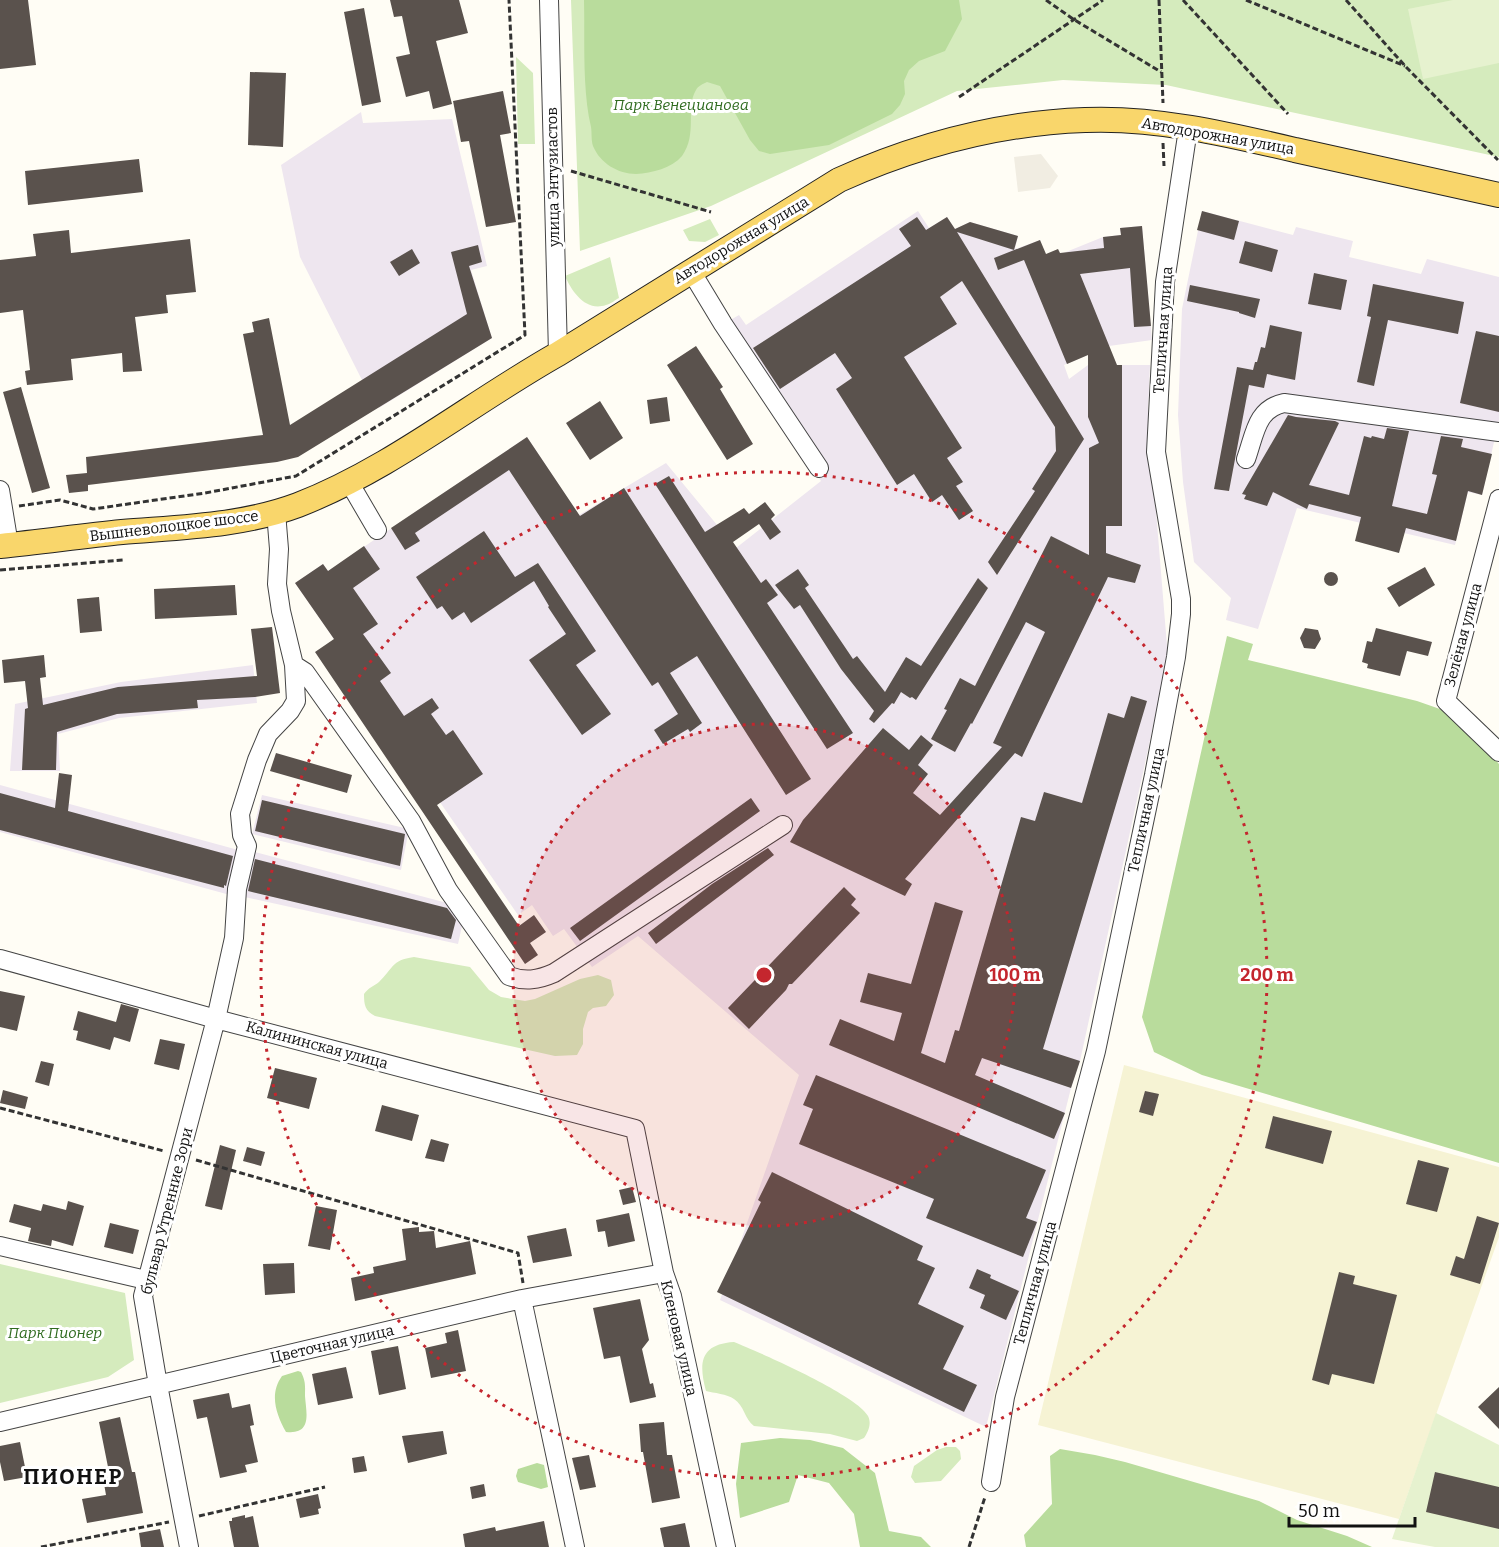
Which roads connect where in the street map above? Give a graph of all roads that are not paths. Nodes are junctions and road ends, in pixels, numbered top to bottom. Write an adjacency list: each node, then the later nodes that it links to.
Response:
1 (549, 0): 5 (street, улица Энтузиастов)
2 (1188, 129): 3 (main road, Автодорожная улица); 4 (main road, Автодорожная улица); 27 (street, Тепличная улица)
3 (1499, 195)
4 (691, 271): 5 (main road, Автодорожная улица); 8 (street)
5 (558, 354): 9 (main road, Вышневолоцкое шоссе)
6 (1499, 432): 7 (street)
7 (1246, 459)
8 (819, 468)
9 (349, 482): 12 (main road, Вышневолоцкое шоссе); 13 (street)
10 (0, 490): 14 (street)
11 (1499, 499): 16 (street, Зелёная улица)
12 (276, 512): 14 (main road, Вышневолоцкое шоссе); 15 (street, бульвар Утренние Зори)
13 (377, 530)
14 (4, 546)
15 (294, 665): 17 (street); 19 (street, бульвар Утренние Зори)
16 (1499, 752)
17 (783, 825)
18 (0, 959): 19 (street, Калининская улица)
19 (216, 1019): 20 (street, Калининская улица); 23 (street, бульвар Утренние Зори)
20 (635, 1129): 22 (street, Кленовая улица)
21 (0, 1246): 23 (street)
22 (664, 1273): 24 (street, Цветочная улица); 30 (street, Кленовая улица)
23 (146, 1280): 25 (street, бульвар Утренние Зори)
24 (524, 1299): 25 (street, Цветочная улица); 29 (street)
25 (158, 1385): 26 (street, Цветочная улица); 28 (street, бульвар Утренние Зори)
26 (0, 1422)
27 (991, 1482)
28 (189, 1547)
29 (574, 1547)
30 (726, 1547)

